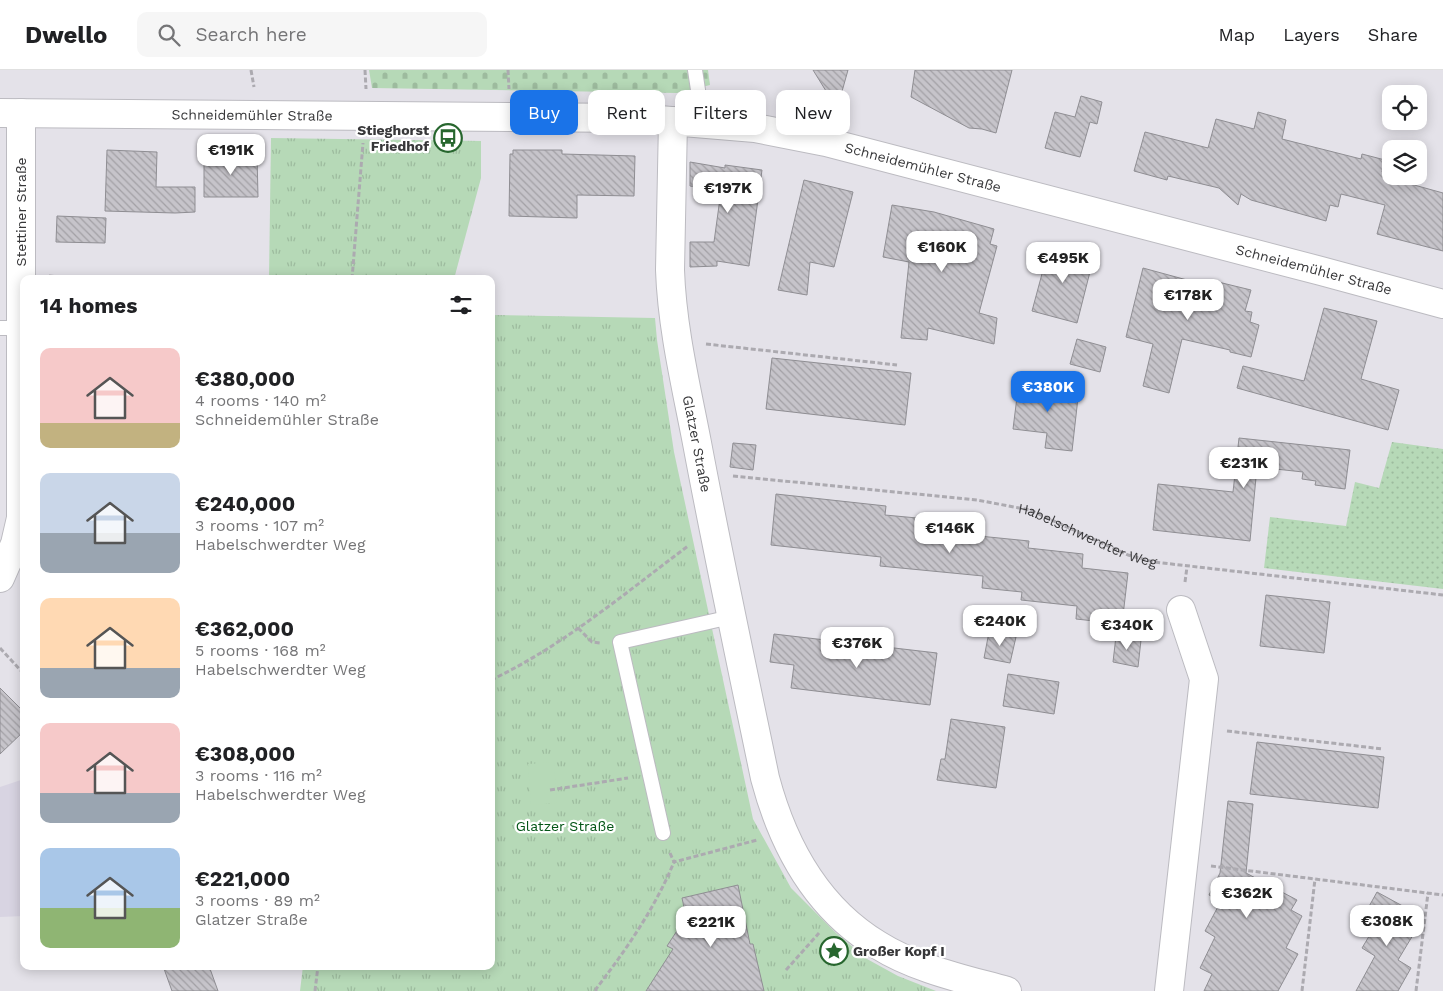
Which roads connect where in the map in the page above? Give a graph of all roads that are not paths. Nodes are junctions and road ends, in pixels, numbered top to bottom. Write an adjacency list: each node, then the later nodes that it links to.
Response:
1 (695, 70): 2 (lane)
2 (698, 90)
3 (10, 113): 4 (street, Schneidemühler Straße); 7 (street, Stettiner Straße)
4 (673, 121): 12 (street, Glatzer Straße)
5 (766, 130): 6 (street, Schneidemühler Straße)
6 (1443, 304)
7 (10, 328): 8 (street, Stettiner Straße)
8 (20, 358)
9 (20, 522): 10 (street, Stettiner Straße)
10 (0, 578)
11 (1181, 610): 15 (street)
12 (731, 617): 13 (lane); 14 (street, Glatzer Straße)
13 (663, 833)
14 (1007, 991)
15 (1169, 991)

